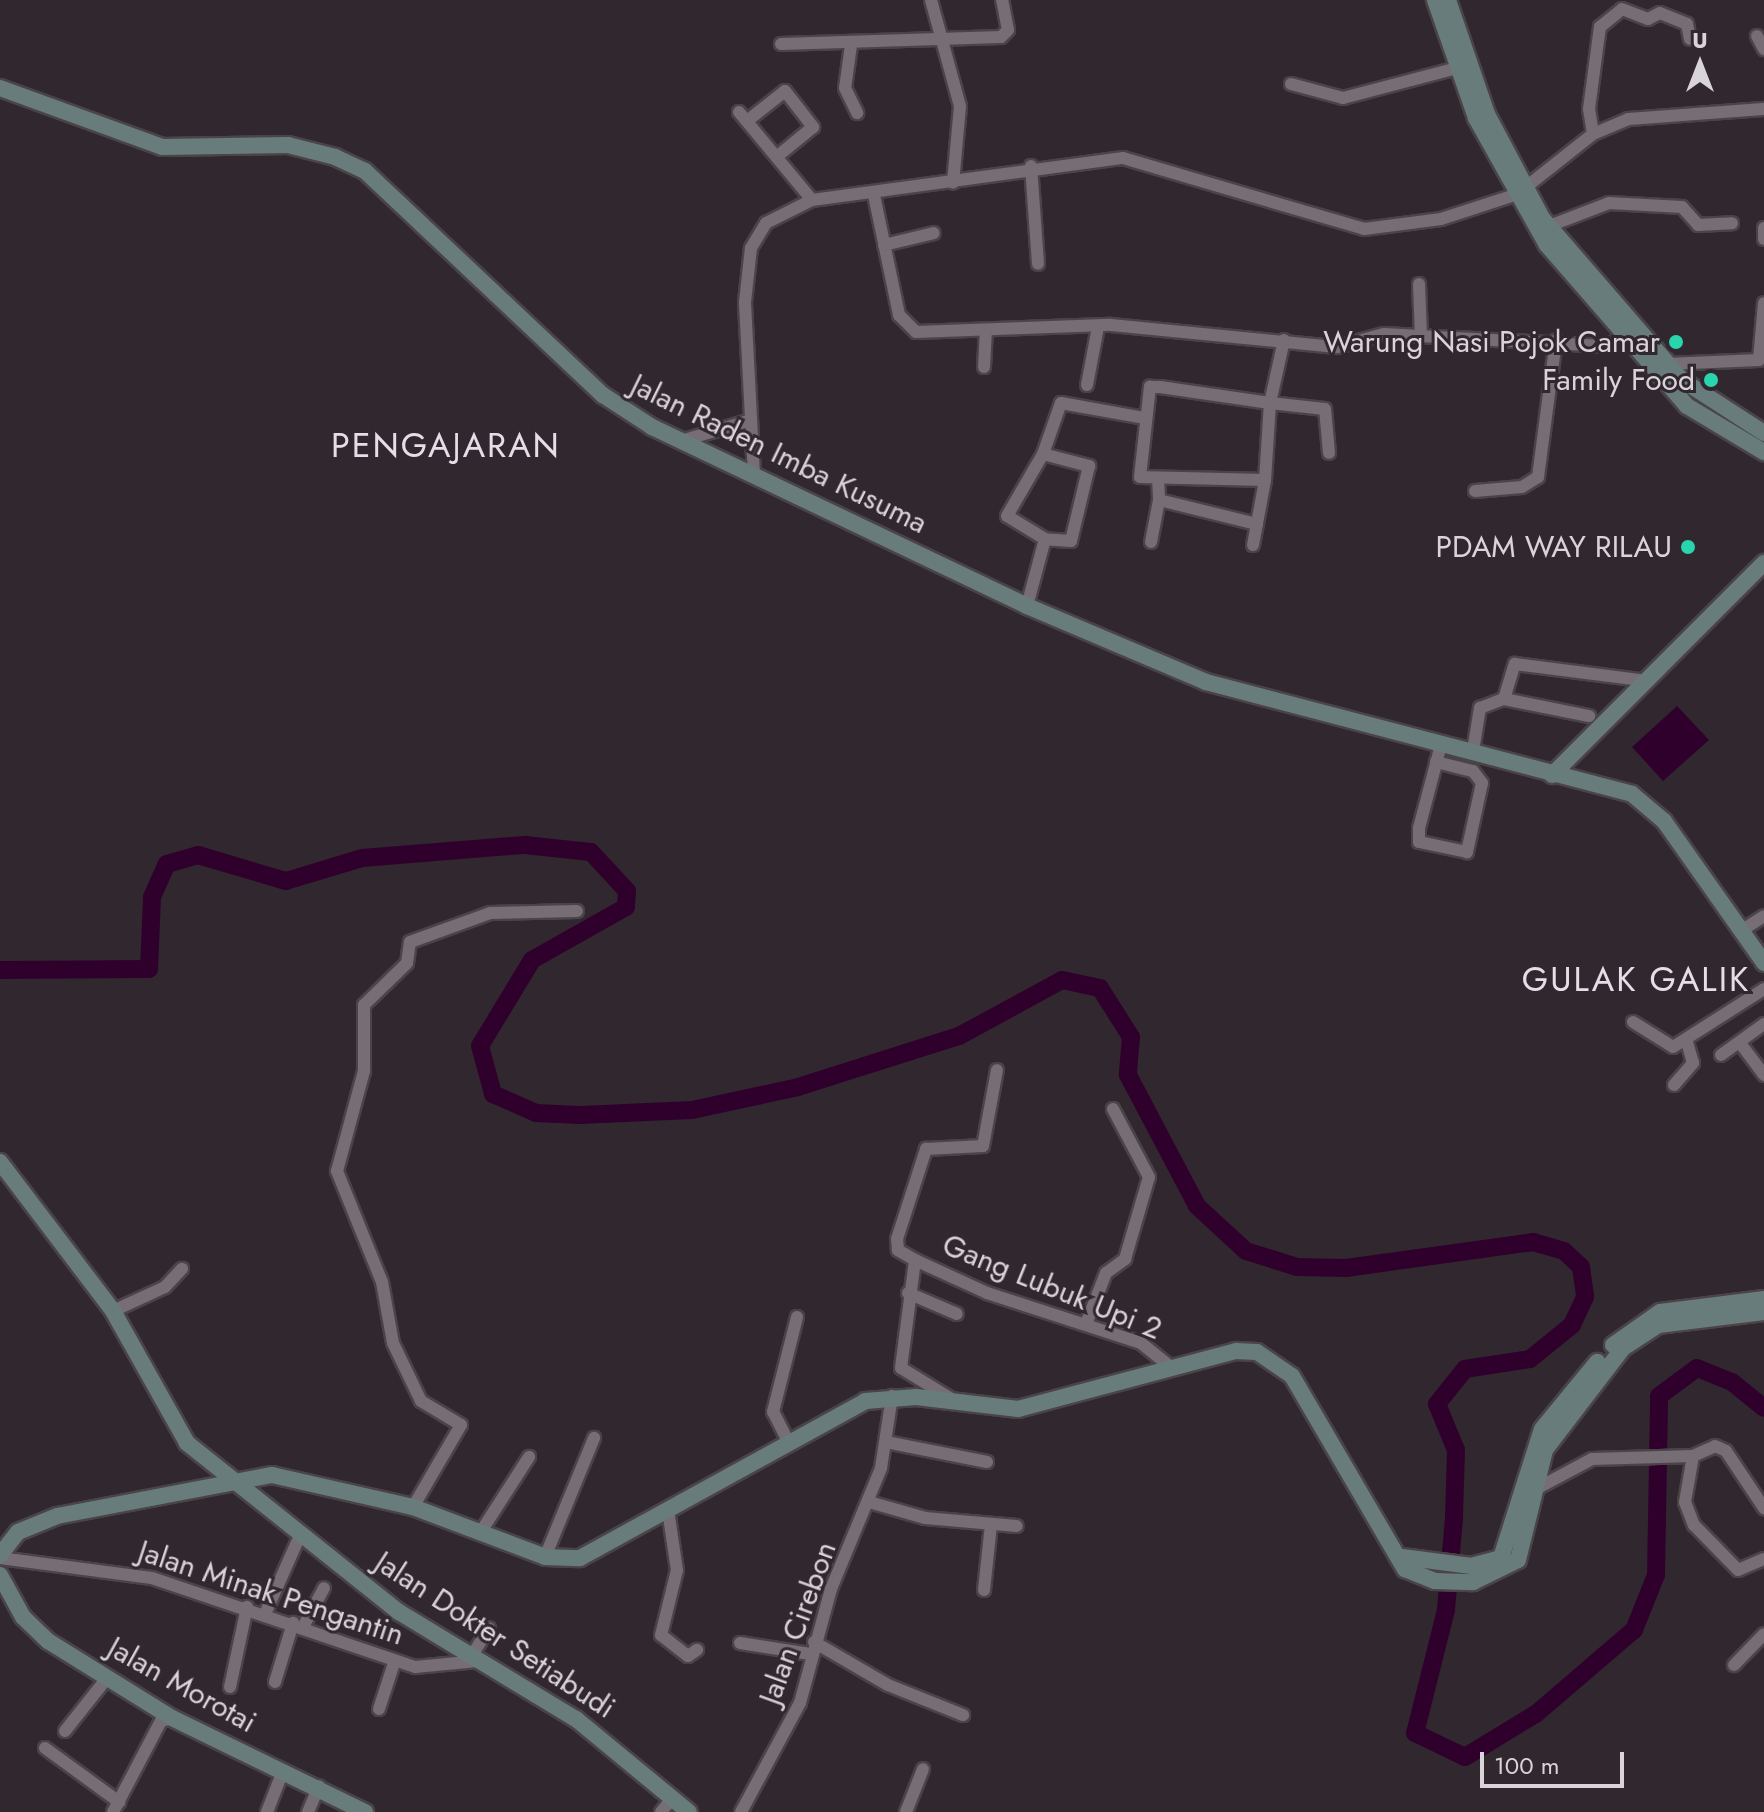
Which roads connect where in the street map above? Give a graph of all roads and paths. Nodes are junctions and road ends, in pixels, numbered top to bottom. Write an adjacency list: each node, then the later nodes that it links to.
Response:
1 (931, 0): 6 (street)
2 (1002, 0): 6 (street)
3 (1442, 2): 10 (street); 15 (street)
4 (1757, 36): 9 (street)
5 (1690, 39): 16 (street)
6 (946, 42): 8 (street); 19 (street)
7 (781, 44): 8 (street)
8 (851, 45): 14 (street)
9 (1764, 49)
10 (1457, 68): 11 (street); 15 (street)
11 (1291, 84)
12 (0, 88): 48 (street, Jalan Raden Imba Kusuma)
13 (1764, 109): 16 (street)
14 (857, 113)
15 (1482, 116): 20 (street)
16 (1593, 134): 20 (street)
17 (779, 155): 17 (street); 22 (street)
18 (1031, 166): 19 (street); 20 (street); 29 (street)
19 (953, 183): 21 (street)
20 (1520, 191): 23 (street)
21 (874, 195): 22 (street); 28 (street)
22 (812, 200): 46 (street)
23 (1541, 223): 24 (street); 32 (street)
24 (1732, 223)
25 (1764, 228): 27 (street)
26 (934, 233): 28 (street)
27 (1764, 239)
28 (884, 245): 34 (street)
29 (1038, 264)
30 (1419, 284): 36 (street)
31 (1764, 303): 35 (street)
32 (1610, 314): 37 (street); 41 (street)
33 (1098, 327): 34 (street); 38 (street); 43 (street)
34 (986, 331): 42 (street)
35 (1762, 331): 40 (street)
36 (1421, 335): 38 (street); 39 (street)
37 (1622, 339): 39 (street); 49 (street)
38 (1284, 340): 44 (street)
39 (1556, 340): 55 (street)
40 (1763, 358): 41 (street)
41 (1667, 364): 47 (street)
42 (984, 367)
43 (1087, 385)
44 (1270, 403): 45 (street); 50 (street); 54 (street)
45 (1144, 418): 51 (street); 53 (street)
46 (751, 420): 48 (street); 52 (street)
47 (1764, 433)
48 (681, 441): 52 (street, Jalan Raden Imba Kusuma)
49 (1764, 452)
50 (1329, 453)
51 (1043, 454): 58 (street); 58 (street)
52 (754, 475): 62 (street, Jalan Raden Imba Kusuma)
53 (1158, 478): 54 (street); 56 (street)
54 (1265, 480): 57 (street)
55 (1475, 491)
56 (1159, 500): 57 (street); 59 (street)
57 (1257, 524): 60 (street)
58 (1045, 539): 62 (street)
59 (1151, 542)
60 (1253, 545)
61 (1764, 563): 63 (street)
62 (1027, 606): 66 (street, Jalan Raden Imba Kusuma)
63 (1647, 681): 64 (street); 68 (street)
64 (1504, 699): 65 (street); 67 (street)
65 (1589, 716)
66 (1441, 745): 67 (street, Jalan Raden Imba Kusuma); 69 (street)
67 (1473, 751): 70 (street, Jalan Raden Imba Kusuma)
68 (1575, 754): 70 (street); 71 (street)
69 (1436, 762): 69 (street)
70 (1552, 775): 71 (street, Jalan Raden Imba Kusuma)
71 (1596, 784): 74 (street, Jalan Raden Imba Kusuma)
72 (577, 911): 108 (street)
73 (1764, 916): 74 (street)
74 (1741, 931): 75 (street, Jalan Raden Imba Kusuma)
75 (1764, 963)
76 (1764, 989): 79 (street)
77 (1633, 1022): 79 (street)
78 (1764, 1024): 80 (street)
79 (1687, 1042): 84 (street)
80 (1740, 1043): 81 (street); 83 (street)
81 (1721, 1055)
82 (997, 1070): 87 (street)
83 (1764, 1075)
84 (1674, 1085)
85 (1113, 1109): 95 (street)
86 (0, 1162): 91 (street, Jalan Dokter Setiabudi)
87 (915, 1260): 89 (street); 95 (street, Gang Lubuk Upi 2)
88 (182, 1269): 91 (street)
89 (908, 1293): 93 (street); 98 (street)
90 (1764, 1299): 118 (street)
91 (113, 1311): 105 (street, Jalan Dokter Setiabudi)
92 (1764, 1312): 106 (street)
93 (957, 1314)
94 (797, 1317): 100 (street)
95 (1086, 1324): 96 (street, Gang Lubuk Upi 2)
96 (1168, 1365): 98 (street); 118 (street)
97 (892, 1396): 98 (street); 100 (street); 101 (street, Jalan Cirebon)
98 (956, 1404)
99 (594, 1438): 116 (street)
100 (788, 1441): 110 (street)
101 (886, 1442): 104 (street); 107 (street, Jalan Cirebon)
102 (1693, 1456): 106 (street); 109 (street); 117 (street)
103 (529, 1457): 113 (street)
104 (987, 1462)
105 (228, 1482): 108 (street); 115 (street); 130 (street, Jalan Dokter Setiabudi)
106 (1534, 1490): 118 (street)
107 (869, 1502): 111 (street); 128 (street, Jalan Cirebon)
108 (413, 1507): 113 (street)
109 (1764, 1508)
110 (668, 1510): 116 (street); 129 (street)
111 (991, 1524): 112 (street); 121 (street)
112 (1017, 1526)
113 (482, 1530): 116 (street)
114 (297, 1542): 123 (street)
115 (0, 1556): 122 (street, Jalan Minak Pengantin)
116 (545, 1557)
117 (1764, 1559)
118 (1472, 1574)
119 (0, 1575): 133 (street, Jalan Morotai)
120 (324, 1588): 124 (street)
121 (984, 1590)
122 (247, 1607): 123 (street, Jalan Minak Pengantin); 135 (street)
123 (265, 1614): 124 (street, Jalan Minak Pengantin)
124 (298, 1625): 131 (street, Jalan Minak Pengantin); 134 (street)
125 (489, 1628): 130 (street)
126 (1764, 1634): 132 (street)
127 (740, 1643): 128 (street)
128 (812, 1648): 137 (street); 151 (street, Jalan Cirebon)
129 (697, 1650)
130 (475, 1659): 131 (street, Jalan Minak Pengantin); 144 (street, Jalan Dokter Setiabudi)
131 (394, 1663): 136 (street)
132 (1734, 1665)
133 (107, 1678): 138 (street, Jalan Morotai); 139 (street)
134 (275, 1682)
135 (230, 1687)
136 (379, 1709)
137 (963, 1715)
138 (172, 1718): 142 (street, Jalan Morotai); 145 (street)
139 (65, 1731)
140 (45, 1748): 145 (street)
141 (923, 1769): 152 (street)
142 (283, 1771): 143 (street, Jalan Morotai); 146 (street)
143 (319, 1786): 147 (street); 148 (street, Jalan Morotai)
144 (672, 1799): 149 (street); 150 (street, Jalan Dokter Setiabudi)
145 (116, 1807)
146 (267, 1812)
147 (308, 1812)
148 (365, 1812)
149 (661, 1812)
150 (689, 1812)
151 (741, 1812)
152 (906, 1812)

